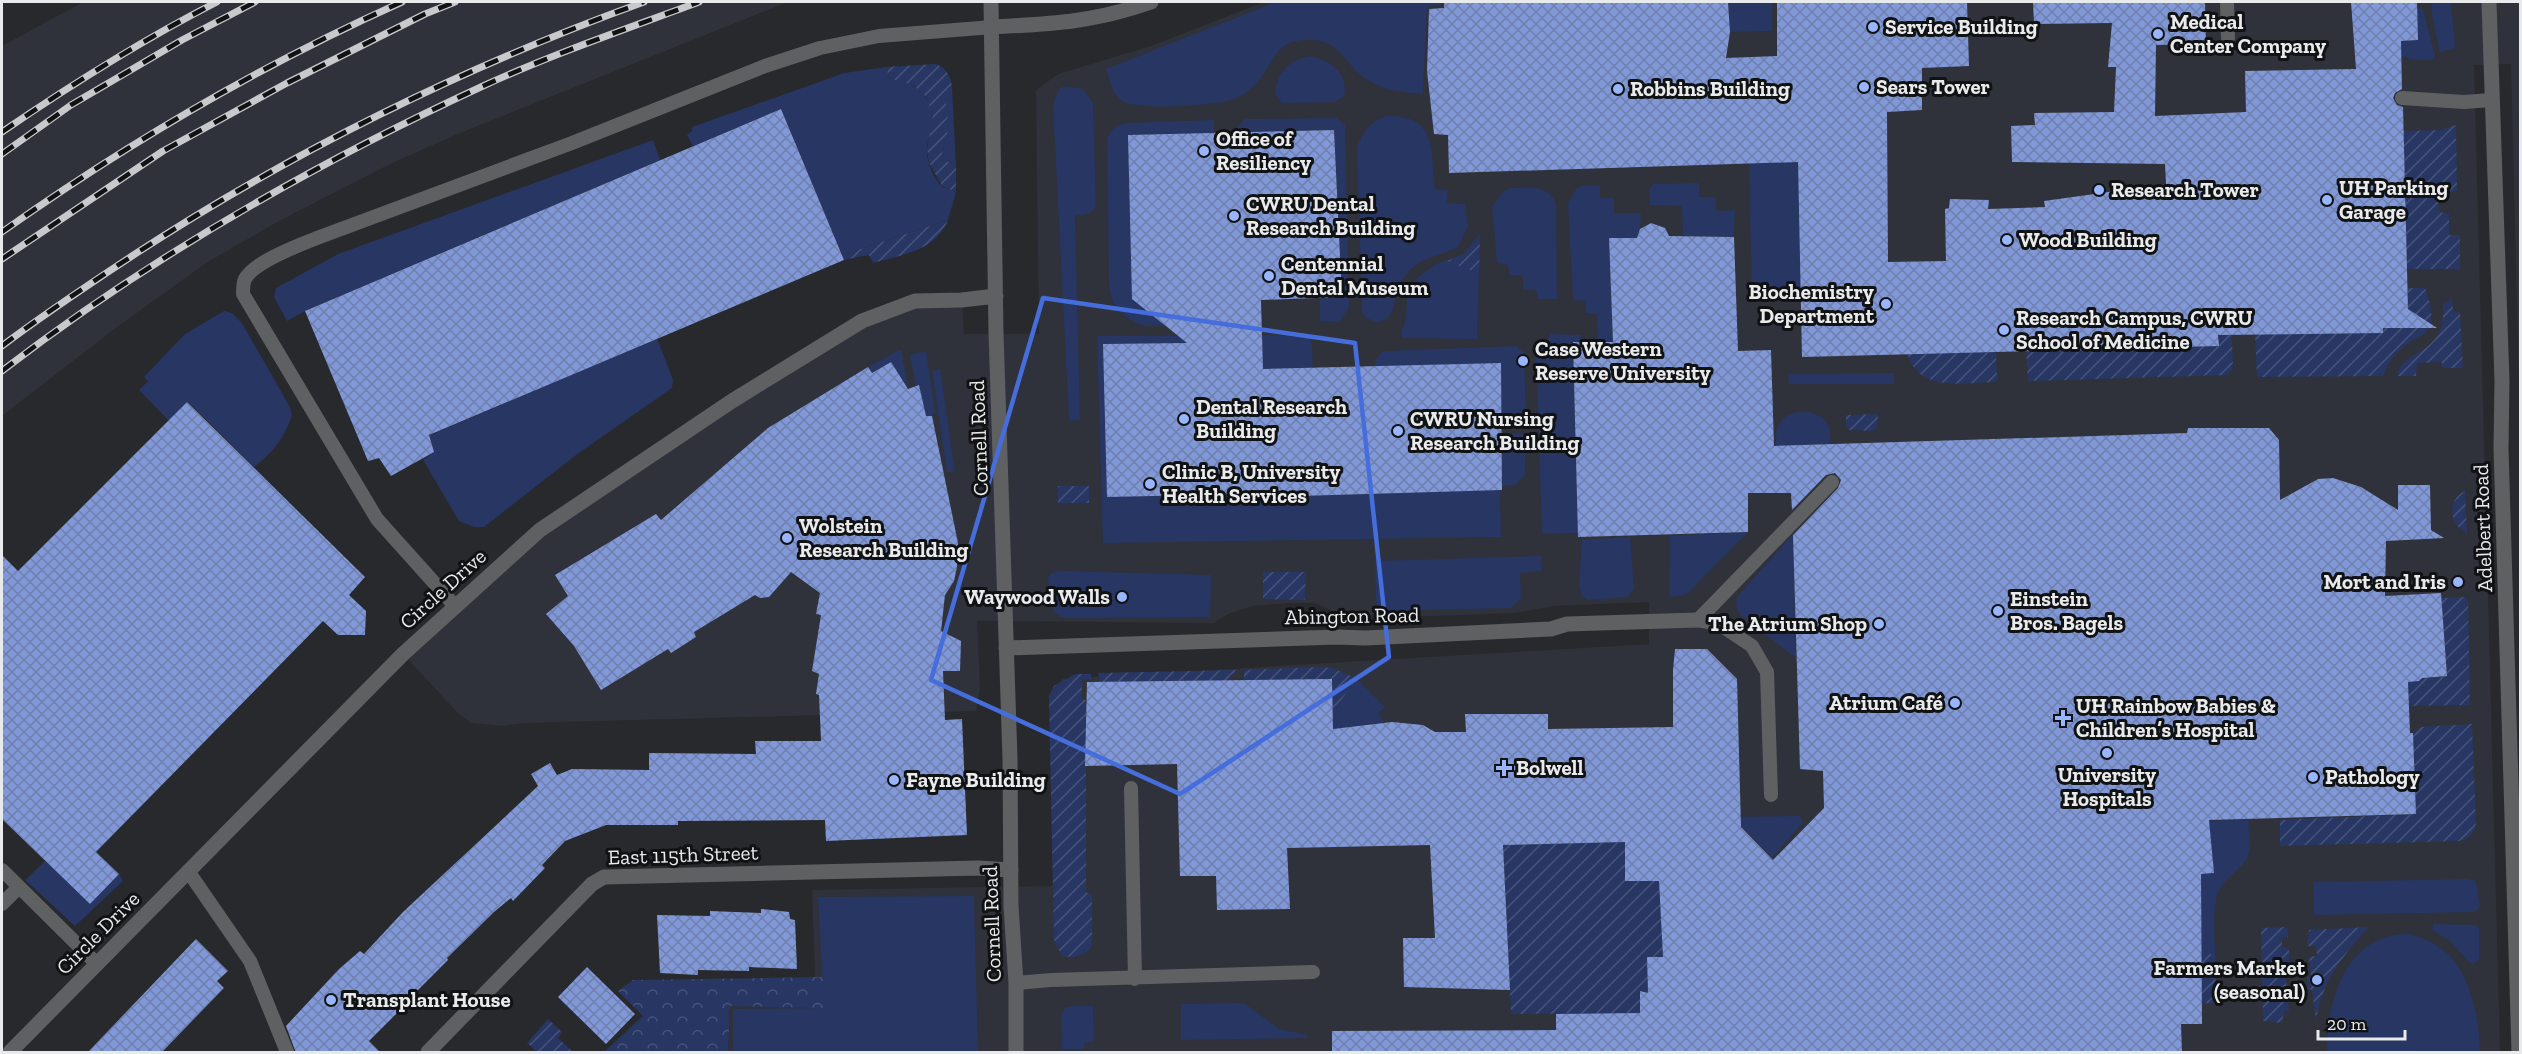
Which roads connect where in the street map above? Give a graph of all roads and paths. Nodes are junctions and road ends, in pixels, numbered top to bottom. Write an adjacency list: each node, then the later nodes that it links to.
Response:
1 (991, 2): 5 (street, Cornell Road)
2 (1151, 2): 5 (street)
3 (2227, 2): 6 (lane)
4 (2489, 2): 8 (street, Adelbert Road)
5 (993, 27): 9 (street, Cornell Road); 11 (lane)
6 (2228, 38)
7 (2402, 98): 8 (lane)
8 (2491, 100): 29 (street, Adelbert Road)
9 (996, 296): 11 (street, Circle Drive); 13 (street, Cornell Road)
10 (1832, 482): 12 (lane)
11 (455, 606): 18 (street, Circle Drive)
12 (1698, 620): 13 (street, Abington Road); 15 (lane)
13 (1006, 648): 17 (street, Cornell Road)
14 (1131, 788): 23 (lane)
15 (1771, 795)
16 (2, 870): 19 (lane)
17 (1011, 870): 24 (street, Cornell Road); 27 (street, East 115th Street)
18 (188, 871): 21 (street, Circle Drive); 26 (lane)
19 (19, 887): 20 (lane); 21 (lane)
20 (2, 904)
21 (97, 964): 25 (street, Circle Drive)
22 (1313, 972): 23 (lane)
23 (1135, 979): 24 (lane)
24 (1016, 983): 28 (street, Cornell Road)
25 (10, 1053)
26 (286, 1053)
27 (428, 1053)
28 (1016, 1053)
29 (2519, 1053)

